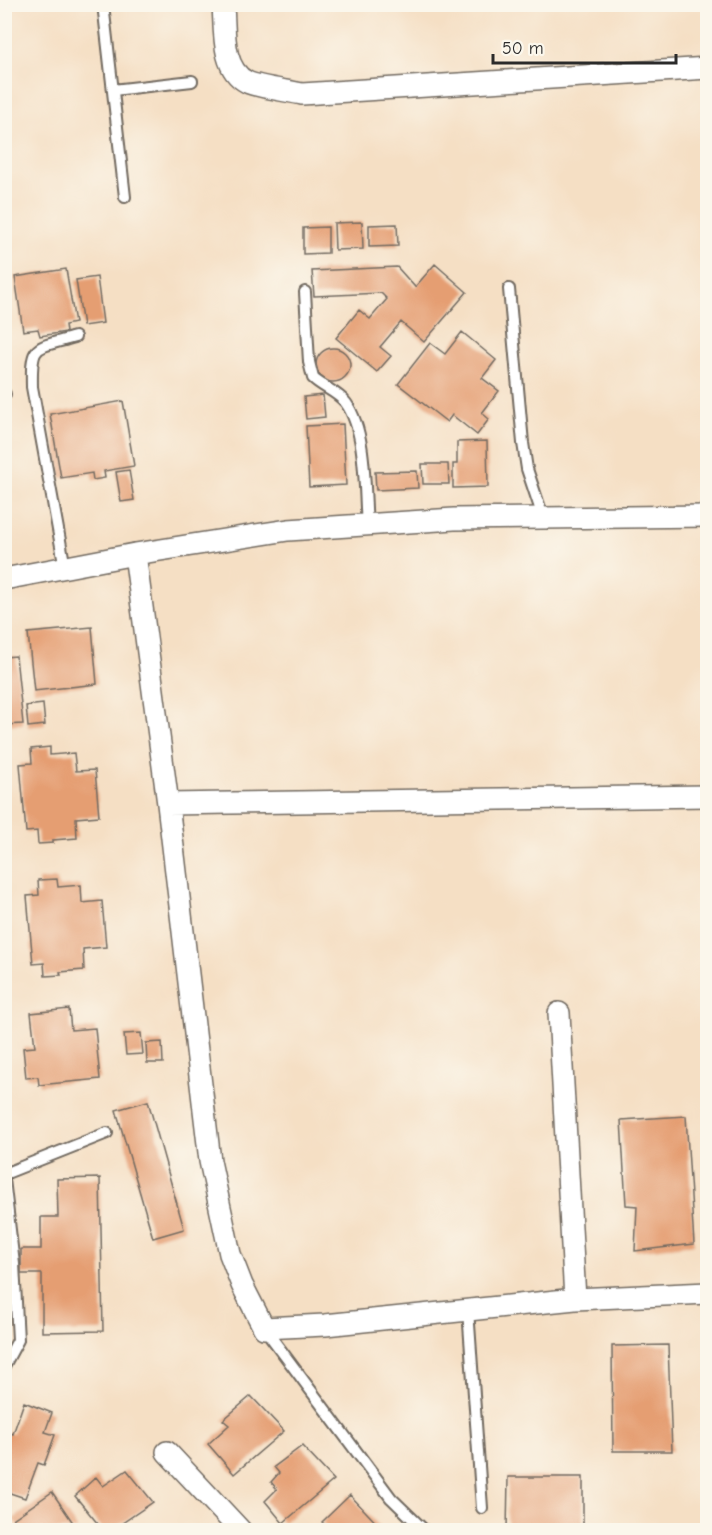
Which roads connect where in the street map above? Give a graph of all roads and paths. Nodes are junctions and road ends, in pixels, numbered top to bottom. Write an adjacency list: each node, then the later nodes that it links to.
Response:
1 (103, 4): 5 (lane)
2 (223, 4): 3 (street)
3 (708, 68)
4 (192, 81): 5 (lane)
5 (113, 90): 6 (lane)
6 (125, 197)
7 (509, 288): 11 (lane)
8 (304, 292): 12 (lane)
9 (75, 337): 14 (lane)
10 (708, 516): 11 (street)
11 (543, 517): 12 (street)
12 (367, 525): 13 (street)
13 (135, 554): 14 (street); 17 (street)
14 (64, 568): 15 (street)
15 (4, 579)
16 (708, 796): 17 (street)
17 (168, 804): 25 (street)
18 (559, 1013): 23 (street)
19 (107, 1133): 20 (lane)
20 (4, 1174)
21 (4, 1179): 26 (lane)
22 (708, 1293): 23 (street)
23 (575, 1299): 24 (street)
24 (468, 1310): 25 (street); 28 (lane)
25 (264, 1328): 29 (lane)
26 (4, 1366)
27 (167, 1452): 30 (street)
28 (482, 1508)
29 (422, 1528)
30 (240, 1530)

